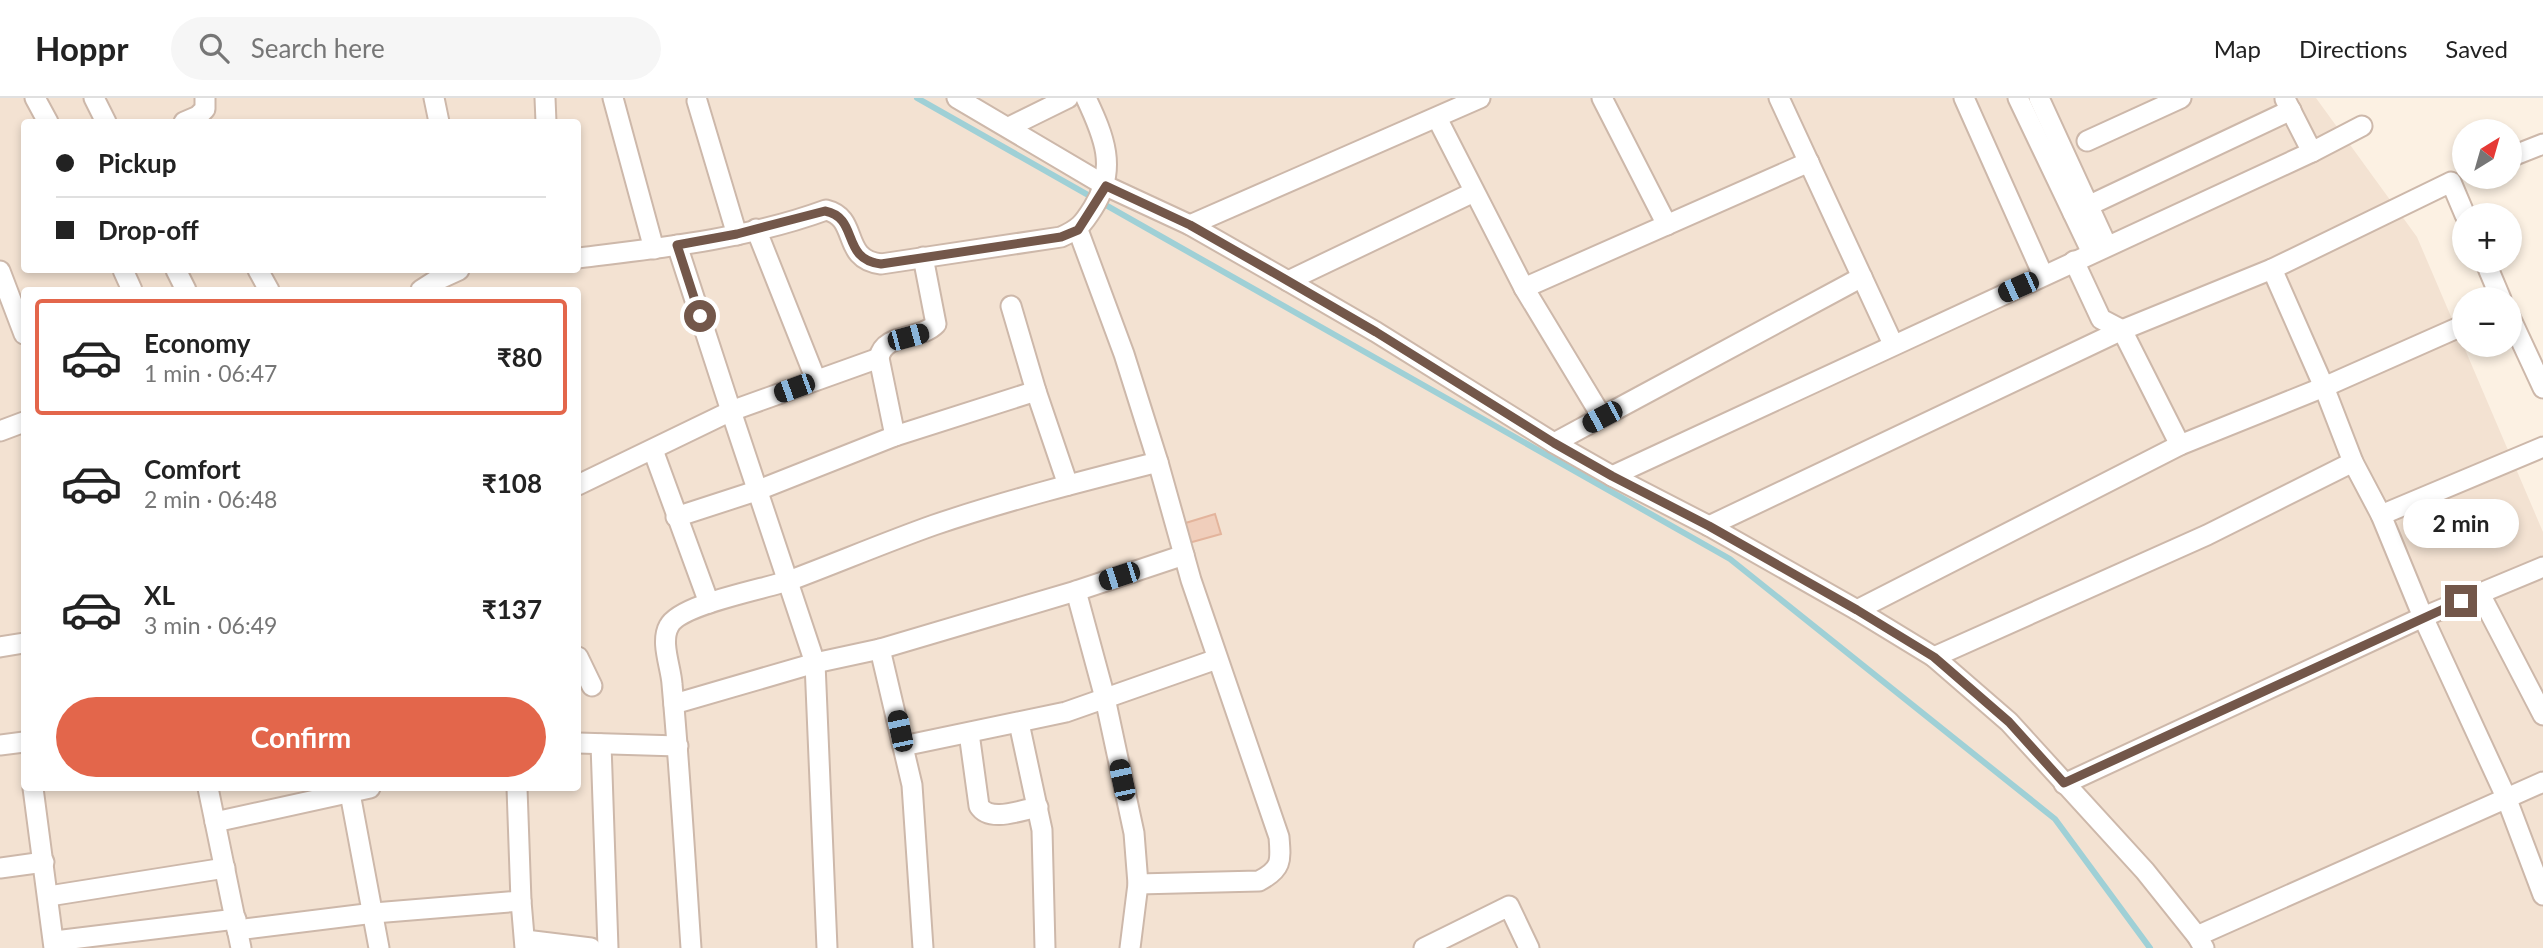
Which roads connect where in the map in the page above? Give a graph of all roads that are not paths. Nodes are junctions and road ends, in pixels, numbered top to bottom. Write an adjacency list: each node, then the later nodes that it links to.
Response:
1 (35, 98): 20 (street)
2 (94, 98): 21 (street)
3 (205, 98): 22 (street)
4 (434, 98): 23 (street)
5 (545, 98): 24 (street)
6 (613, 98): 42 (street)
7 (957, 98): 26 (street)
8 (1068, 98): 26 (street)
9 (1086, 98): 33 (street)
10 (1480, 98): 19 (street)
11 (1602, 98): 37 (street)
12 (1779, 98): 31 (street)
13 (1964, 98): 50 (street)
14 (2018, 98): 35 (street)
15 (2039, 98): 35 (street)
16 (2181, 98): 27 (street)
17 (697, 101): 40 (street)
18 (2288, 104): 29 (street); 35 (street)
19 (1437, 118): 34 (street); 36 (street)
20 (46, 119)
21 (104, 119)
22 (191, 119)
23 (438, 119)
24 (546, 119)
25 (2362, 126): 29 (street)
26 (1009, 127): 33 (street)
27 (2087, 141)
28 (2543, 144): 30 (street)
29 (2312, 152): 43 (street)
30 (2522, 153)
31 (1809, 162): 37 (street); 51 (street)
32 (2452, 181): 47 (street)
33 (1103, 192): 36 (street); 38 (street)
34 (1474, 192): 52 (street); 54 (street)
35 (2081, 209): 43 (street)
36 (1190, 225): 52 (street)
37 (1667, 225): 54 (street)
38 (1081, 226): 44 (street); 75 (street)
39 (757, 229): 40 (street); 44 (street); 62 (street)
40 (737, 234): 41 (street)
41 (677, 245): 42 (street); 66 (street)
42 (653, 249): 45 (street)
43 (2100, 249): 46 (street)
44 (923, 257): 61 (street)
45 (581, 258)
46 (2074, 261): 50 (street); 57 (street)
47 (2272, 269): 57 (street); 63 (street)
48 (0, 271): 56 (street)
49 (452, 273): 53 (street)
50 (2043, 275): 60 (street)
51 (1862, 277): 60 (street); 67 (street)
52 (1288, 281): 71 (street)
53 (426, 287)
54 (1524, 288): 67 (street)
55 (1011, 306): 65 (street)
56 (21, 326)
57 (2122, 330): 72 (street); 83 (street)
58 (2452, 330): 63 (street)
59 (2522, 343): 64 (street)
60 (1893, 344): 77 (street)
61 (879, 358): 62 (street); 70 (street)
62 (816, 380): 66 (street)
63 (2324, 387): 72 (street); 76 (street)
64 (2543, 388)
65 (1036, 391): 70 (street); 79 (street)
66 (731, 411): 74 (street); 80 (street)
67 (1602, 417): 71 (street)
68 (21, 423): 69 (street)
69 (0, 431)
70 (895, 436): 80 (street)
71 (1554, 443): 77 (street)
72 (2180, 445): 90 (street)
73 (2543, 447): 81 (street)
74 (653, 450): 78 (street); 82 (street)
75 (1158, 462): 79 (street); 84 (street)
76 (2353, 463): 81 (street); 95 (street)
77 (1612, 476): 83 (street)
78 (581, 484)
79 (1068, 485): 86 (street)
80 (756, 491): 82 (street); 86 (street)
81 (2381, 515): 91 (street)
82 (676, 517): 89 (street)
83 (1709, 526): 90 (street)
84 (1184, 555): 87 (street); 96 (street)
85 (2543, 567): 88 (street)
86 (789, 580): 89 (street); 98 (street)
87 (1076, 591): 94 (street); 100 (street)
88 (2480, 594): 91 (street); 102 (street)
89 (709, 603): 101 (street)
90 (1857, 610): 95 (street)
91 (2423, 617): 112 (street); 118 (street)
92 (21, 644): 93 (street)
93 (0, 647)
94 (880, 649): 98 (street); 110 (street)
95 (1934, 657): 112 (street)
96 (1217, 659): 100 (street); 124 (street)
97 (581, 663): 99 (street)
98 (815, 663): 101 (street); 137 (street)
99 (592, 685)
100 (1105, 698): 103 (street); 124 (street)
101 (674, 704): 109 (street)
102 (2543, 715)
103 (1019, 723): 104 (street); 119 (street)
104 (969, 733): 110 (street); 119 (street)
105 (21, 742): 108 (street)
106 (581, 743): 107 (street)
107 (601, 744): 109 (street); 135 (street)
108 (0, 745)
109 (678, 746): 136 (street)
110 (903, 746): 138 (street)
111 (2543, 782): 118 (street)
112 (2064, 783): 130 (street)
113 (33, 791): 121 (street)
114 (209, 791): 120 (street)
115 (341, 791): 120 (street)
116 (349, 791): 128 (street)
117 (517, 791): 127 (street)
118 (2506, 797): 125 (street); 130 (street)
119 (1038, 807): 139 (street)
120 (215, 822): 123 (street)
121 (44, 862): 122 (street); 126 (street)
122 (0, 868)
123 (225, 868): 126 (street); 129 (street)
124 (1138, 884): 140 (street)
125 (2543, 895)
126 (49, 896): 132 (street)
127 (521, 901): 128 (street); 131 (street)
128 (374, 913): 129 (street); 133 (street)
129 (238, 933): 132 (street)
130 (2201, 942)
131 (525, 944): 134 (street)
132 (55, 945)
133 (379, 948)
134 (591, 948)
135 (608, 948)
136 (691, 948)
137 (827, 948)
138 (923, 948)
139 (1045, 948)
140 (1130, 948)
141 (1424, 948): 142 (street)
142 (1529, 948)

